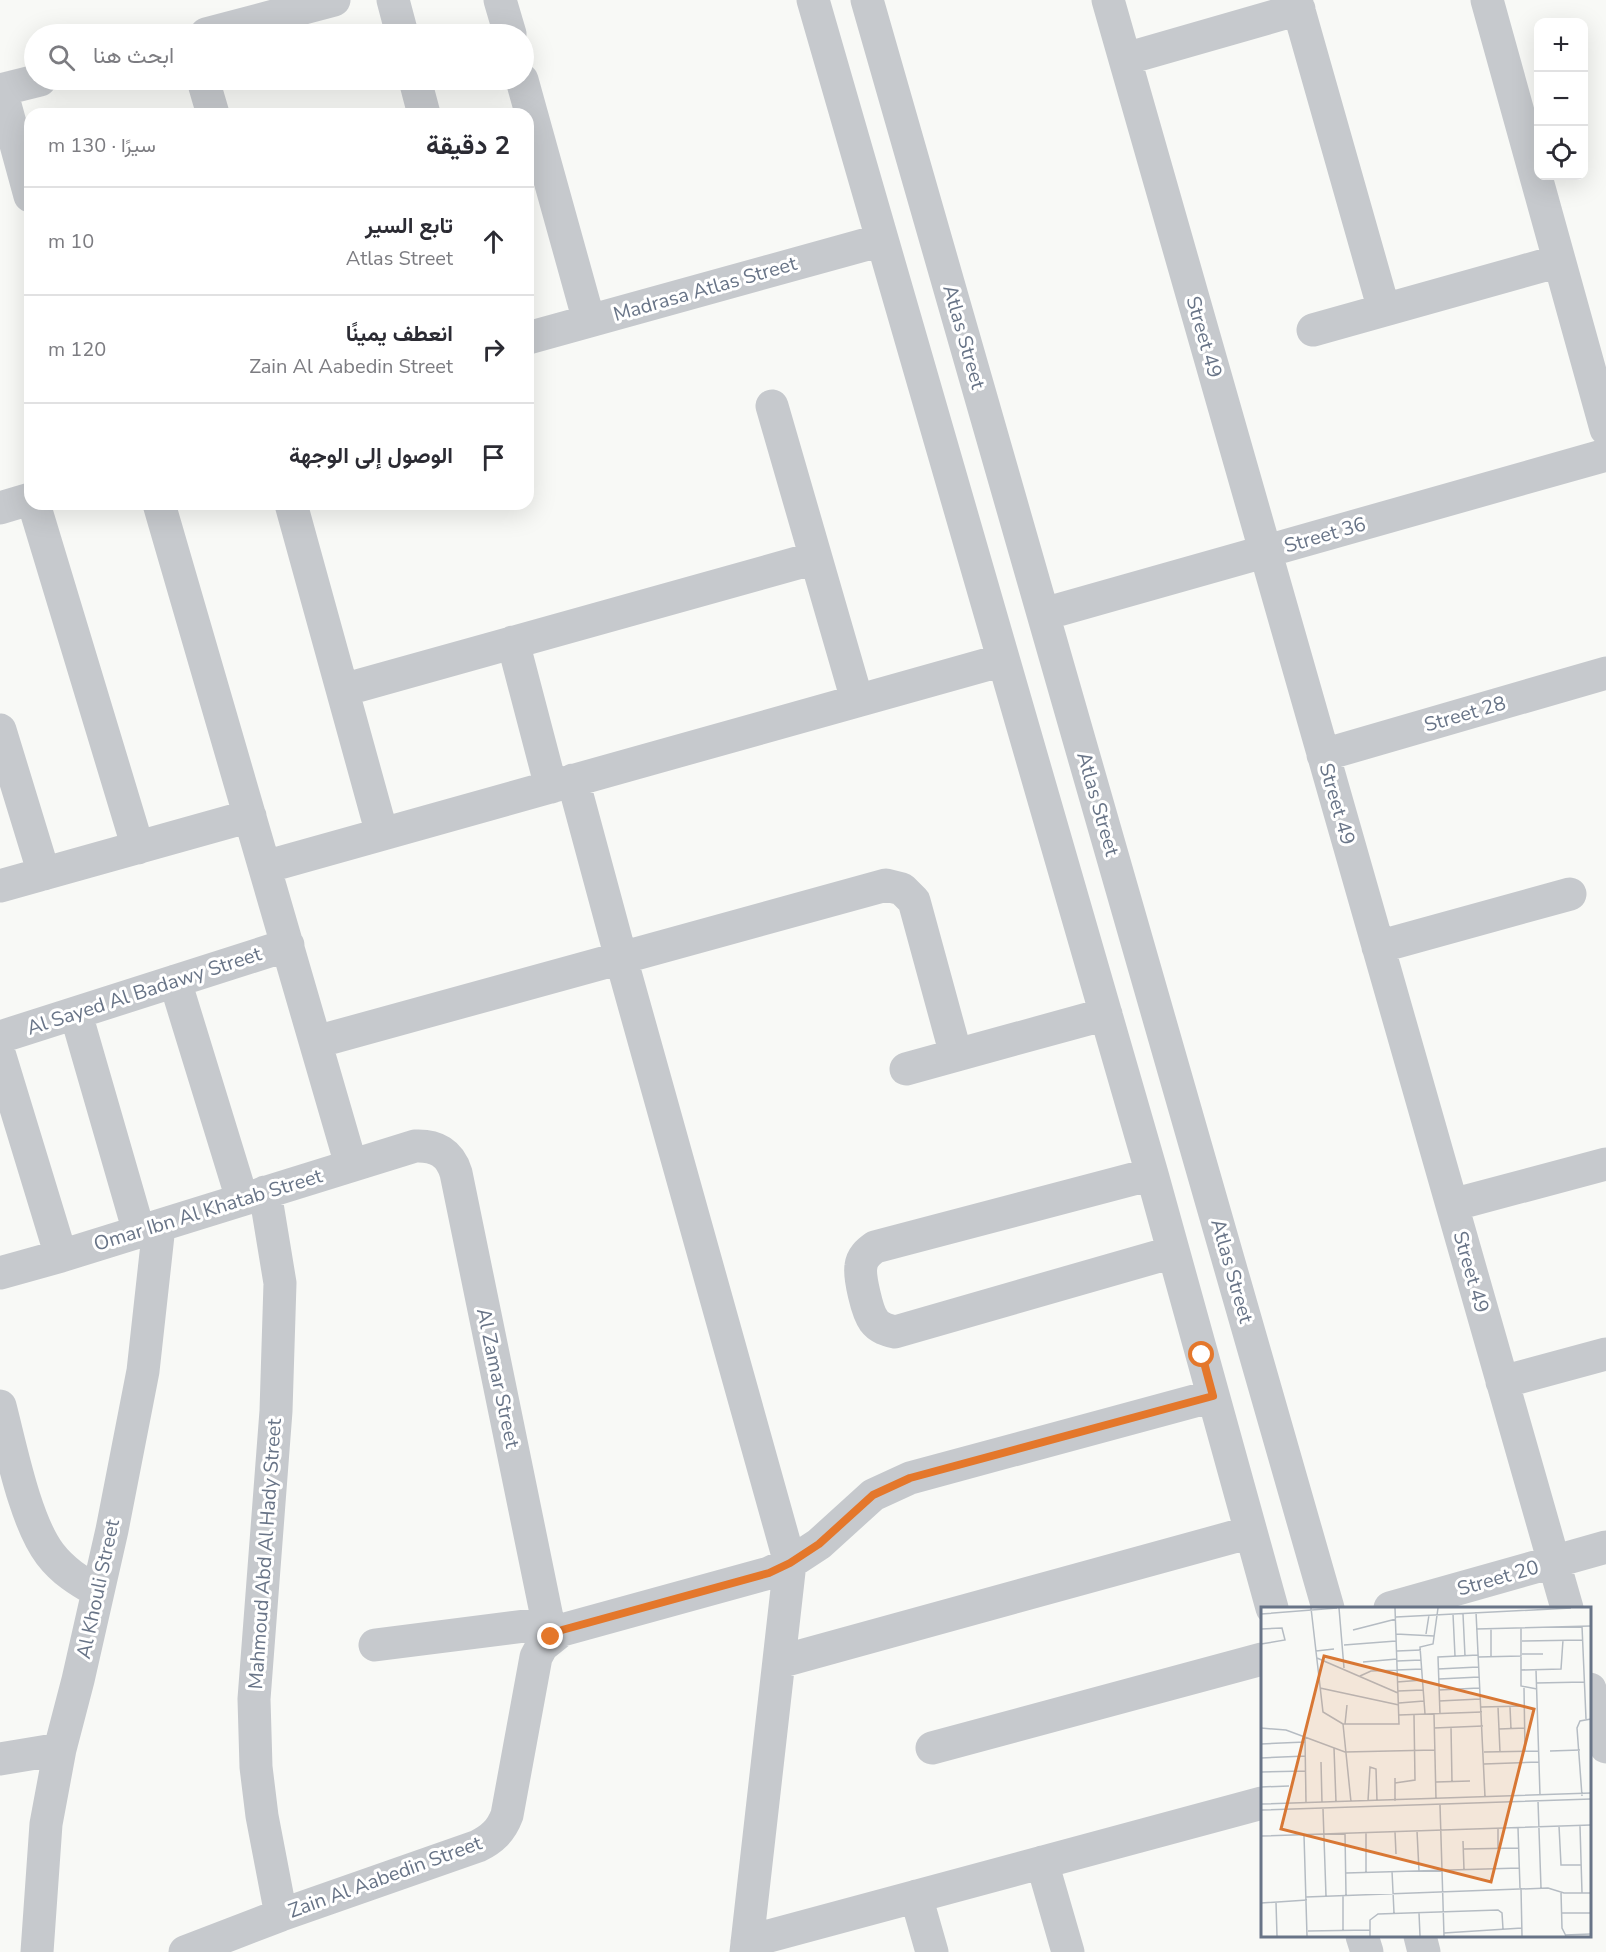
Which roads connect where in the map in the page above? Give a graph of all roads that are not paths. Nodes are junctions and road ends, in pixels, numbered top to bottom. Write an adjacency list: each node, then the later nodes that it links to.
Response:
1 (334, 0): 9 (street)
2 (393, 0): 10 (street)
3 (500, 0): 11 (street)
4 (813, 0): 23 (street)
5 (867, 0): 39 (street, Atlas Street)
6 (1108, 0): 12 (street, Street 49)
7 (1487, 0): 24 (street)
8 (1298, 5): 12 (street); 25 (street)
9 (244, 24)
10 (399, 24)
11 (507, 24)
12 (1125, 59): 37 (street, Street 49)
13 (24, 84): 14 (street)
14 (1, 90): 22 (street)
15 (206, 90): 18 (street)
16 (418, 90): 19 (street)
17 (525, 90): 20 (street)
18 (211, 108)
19 (422, 108)
20 (530, 108)
21 (534, 123): 26 (street)
22 (24, 174)
23 (882, 240): 26 (street, Madrasa Atlas Street); 41 (street)
24 (1559, 261): 25 (street); 30 (street)
25 (1384, 310): 27 (street)
26 (589, 321): 28 (street, Madrasa Atlas Street)
27 (1313, 330)
28 (534, 336)
29 (772, 406): 38 (street)
30 (1606, 429)
31 (1606, 455): 37 (street, Street 36)
32 (24, 501): 33 (street)
33 (0, 508)
34 (35, 510): 50 (street)
35 (161, 510): 48 (street)
36 (293, 510): 43 (street)
37 (1266, 551): 39 (street, Street 36); 46 (street, Street 49)
38 (816, 558): 40 (street); 44 (street)
39 (1044, 614): 86 (street, Atlas Street)
40 (513, 642): 43 (street); 47 (street)
41 (1003, 660): 44 (street); 60 (street)
42 (1606, 673): 46 (street, Street 28)
43 (342, 690): 49 (street)
44 (857, 700): 47 (street)
45 (0, 730): 52 (street)
46 (1323, 755): 56 (street, Street 49)
47 (562, 784): 49 (street); 57 (street)
48 (250, 816): 50 (street); 51 (street)
49 (382, 834): 51 (street)
50 (138, 848): 52 (street)
51 (265, 867): 55 (street)
52 (44, 874): 53 (street)
53 (0, 886)
54 (1570, 894): 56 (street)
55 (288, 945): 58 (street, Al Sayed Al Badawy Street); 62 (street)
56 (1378, 947): 71 (street, Street 49)
57 (621, 958): 62 (street); 63 (street); 83 (street)
58 (175, 981): 59 (street, Al Sayed Al Badawy Street); 70 (street, Mahmoud Abd Al Hady Street)
59 (76, 1014): 61 (street, Al Sayed Al Badawy Street); 72 (street)
60 (1106, 1014): 63 (street); 69 (street)
61 (0, 1036)
62 (316, 1042): 68 (street)
63 (956, 1055): 65 (street)
64 (0, 1056): 74 (street)
65 (906, 1068)
66 (416, 1146): 68 (street, Omar Ibn Al Khatab Street); 89 (street, Al Zamar Street)
67 (1606, 1164): 71 (street)
68 (351, 1165): 70 (street, Omar Ibn Al Khatab Street)
69 (1152, 1174): 73 (street); 73 (street)
70 (253, 1196): 72 (street, Omar Ibn Al Khatab Street); 101 (street, Mahmoud Abd Al Hady Street)
71 (1452, 1205): 77 (street, Street 49)
72 (149, 1229): 74 (street, Omar Ibn Al Khatab Street); 84 (street, Al Khouli Street)
73 (1173, 1252): 78 (street)
74 (61, 1256): 75 (street, Omar Ibn Al Khatab Street)
75 (0, 1273)
76 (1606, 1354): 77 (street)
77 (1502, 1382): 82 (street, Street 49)
78 (1213, 1396): 80 (street); 83 (street)
79 (0, 1406): 84 (street)
80 (1251, 1532): 85 (street); 92 (street)
81 (1606, 1547): 82 (street, Street 20)
82 (1554, 1562): 87 (street, Street 20); 88 (street, Street 49)
83 (790, 1563): 89 (street); 92 (street)
84 (97, 1591): 96 (street, Al Khouli Street)
85 (1272, 1607)
86 (1328, 1607)
87 (1394, 1607)
88 (1567, 1607)
89 (550, 1630): 90 (street); 101 (street, Zain Al Aabedin Street)
90 (375, 1645)
91 (1261, 1660): 95 (street)
92 (779, 1662): 105 (street)
93 (1591, 1692): 94 (street)
94 (1606, 1744)
95 (932, 1748)
96 (60, 1749): 97 (street); 106 (street, Al Khouli Street)
97 (0, 1759)
98 (1261, 1804): 99 (street)
99 (1042, 1862): 100 (street); 109 (street)
100 (915, 1896): 104 (street); 108 (street)
101 (281, 1915): 107 (street, Zain Al Aabedin Street)
102 (1363, 1937): 110 (street)
103 (1420, 1937): 111 (street)
104 (797, 1940): 105 (street)
105 (746, 1947)
106 (36, 1952)
107 (185, 1952)
108 (932, 1952)
109 (1068, 1952)
110 (1367, 1952)
111 (1424, 1952)

